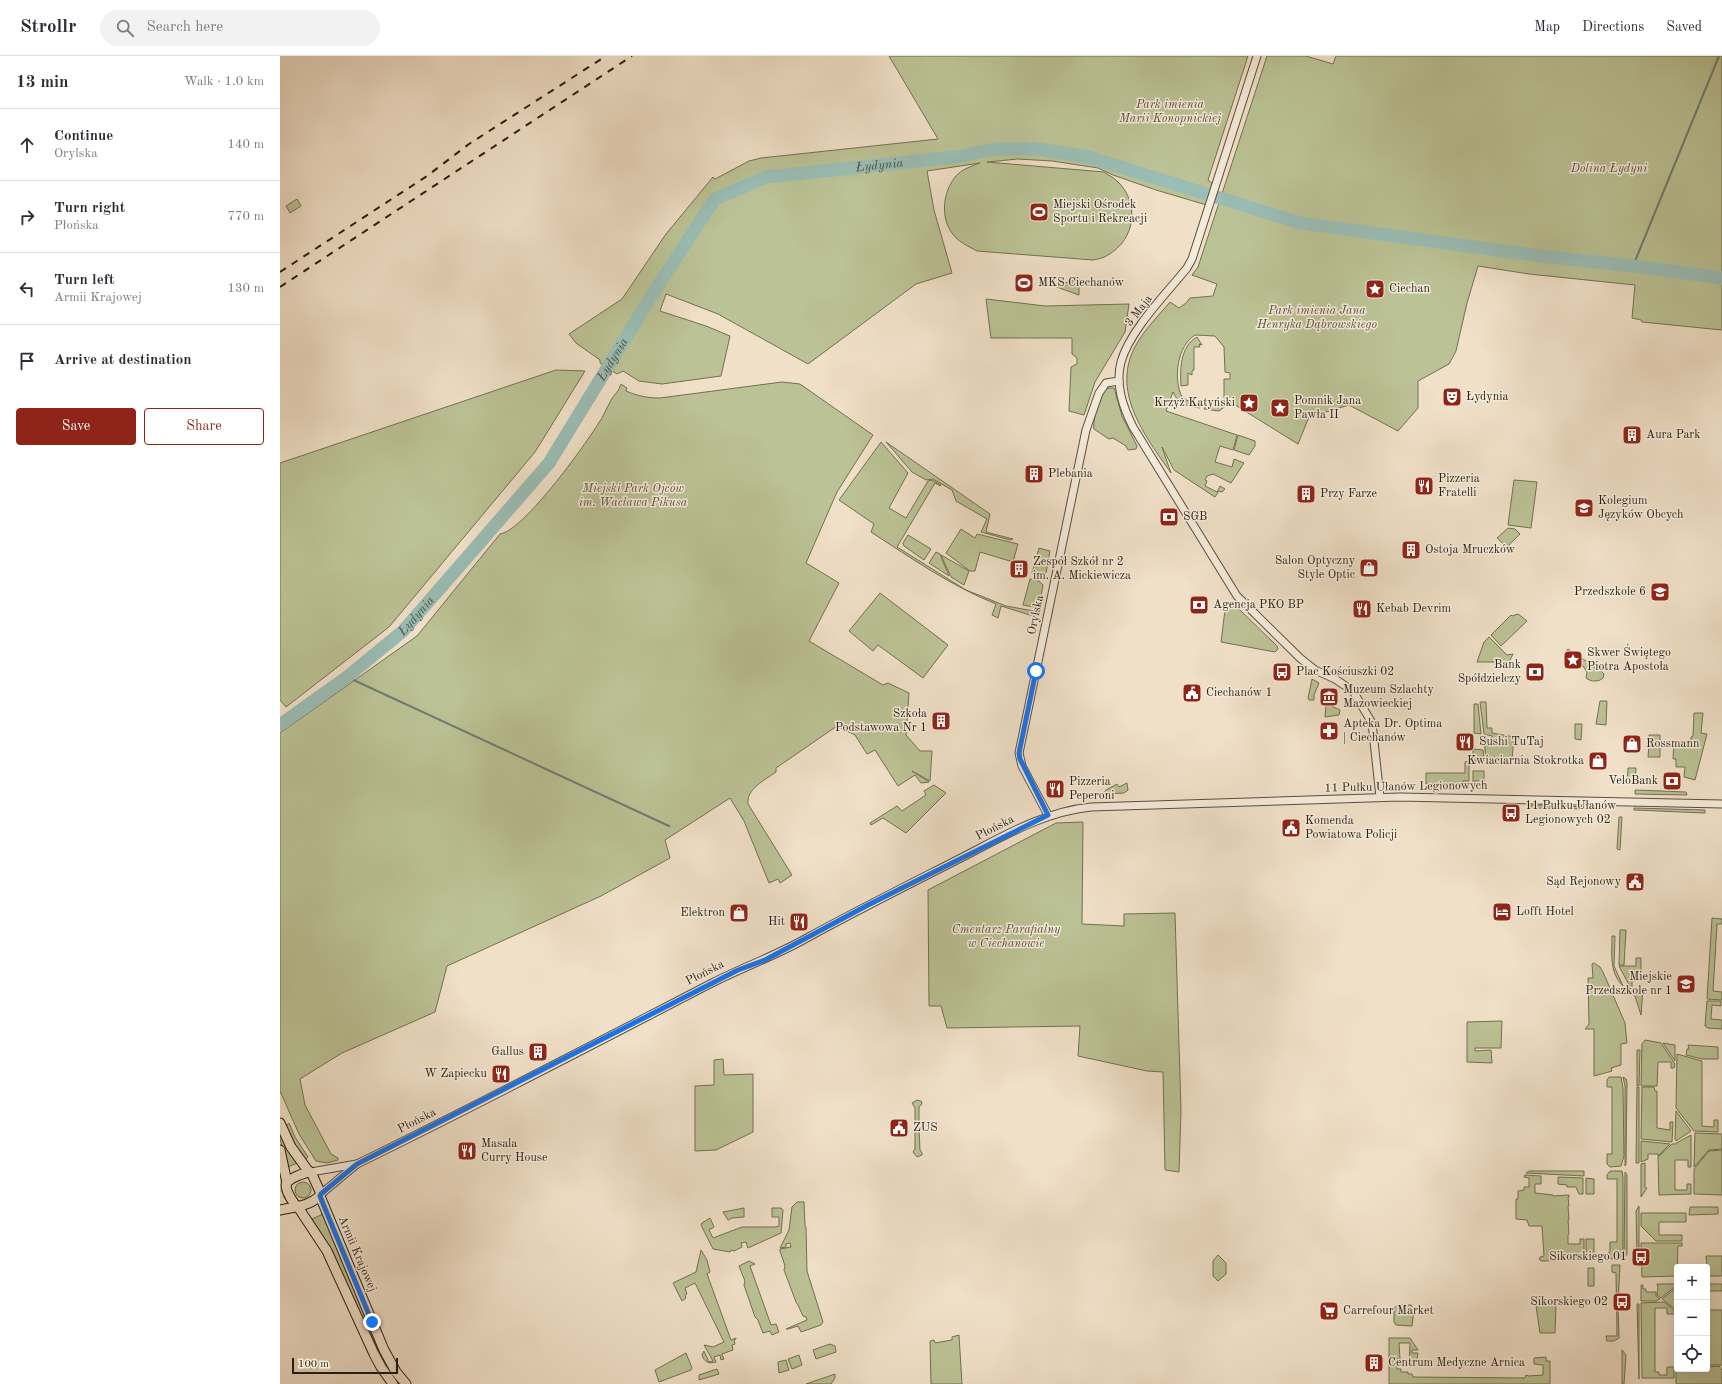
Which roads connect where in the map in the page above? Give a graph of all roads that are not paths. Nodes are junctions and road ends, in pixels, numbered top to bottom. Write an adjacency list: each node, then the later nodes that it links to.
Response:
1 (1257, 56): 2 (street, 3 Maja)
2 (1119, 381): 3 (street, 3 Maja); 6 (street, Orylska)
3 (1380, 797): 4 (street, 11 Pułku Ułanów Legionowych); 5 (street, 11 Pułku Ułanów Legionowych)
4 (1722, 804)
5 (1091, 807): 6 (street, Płońska)
6 (1048, 815): 9 (street, Płońska)
7 (280, 1123): 10 (main road, Armii Krajowej)
8 (280, 1150): 11 (main road, Armii Krajowej)
9 (357, 1164): 10 (street, Płońska); 12 (street, Płońska)
10 (310, 1172): 11 (main road); 12 (main road, Armii Krajowej)
11 (284, 1186): 13 (main road, Armii Krajowej)
12 (321, 1195): 13 (main road); 16 (main road, Armii Krajowej)
13 (297, 1206): 14 (main road); 15 (main road, Armii Krajowej)
14 (280, 1210)
15 (393, 1384)
16 (406, 1384)

